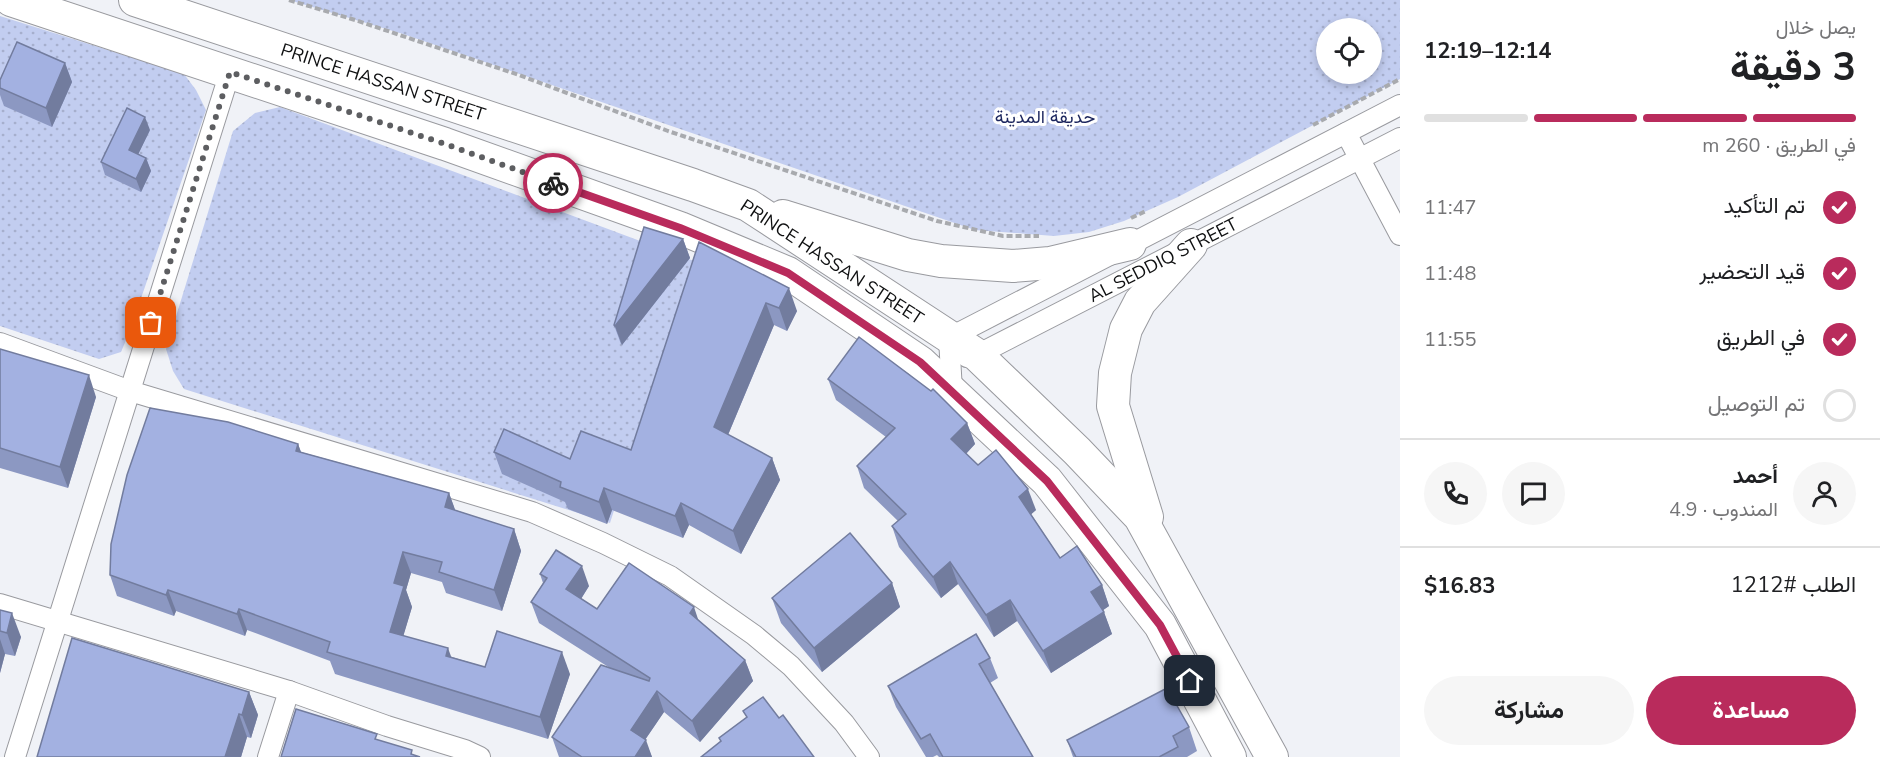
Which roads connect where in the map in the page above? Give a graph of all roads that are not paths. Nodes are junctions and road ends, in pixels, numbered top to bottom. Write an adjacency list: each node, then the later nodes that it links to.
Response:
1 (11, 0): 3 (main road, PRINCE HASSAN STREET)
2 (135, 0): 8 (main road, PRINCE HASSAN STREET)
3 (230, 72): 13 (main road, PRINCE HASSAN STREET); 14 (street)
4 (1400, 105): 5 (street, AL SEDDIQ STREET)
5 (1346, 133): 7 (street); 10 (street, AL SEDDIQ STREET)
6 (1400, 138): 7 (street, AL SEDDIQ STREET)
7 (1361, 159): 9 (street); 11 (street, AL SEDDIQ STREET)
8 (748, 205): 10 (main road); 13 (main road, PRINCE HASSAN STREET)
9 (1400, 235)
10 (1130, 244): 13 (street, AL SEDDIQ STREET)
11 (1191, 246): 13 (street, AL SEDDIQ STREET); 15 (main road)
12 (0, 343): 14 (street)
13 (949, 354): 15 (main road, PRINCE HASSAN STREET); 23 (main road, PRINCE HASSAN STREET)
14 (130, 391): 17 (street); 22 (street)
15 (1152, 535): 24 (main road, PRINCE HASSAN STREET)
16 (0, 603): 17 (street)
17 (58, 621): 18 (street); 19 (street)
18 (289, 690): 20 (street); 21 (street)
19 (15, 757)
20 (268, 757)
21 (480, 757)
22 (869, 757)
23 (1230, 757)
24 (1272, 757)

